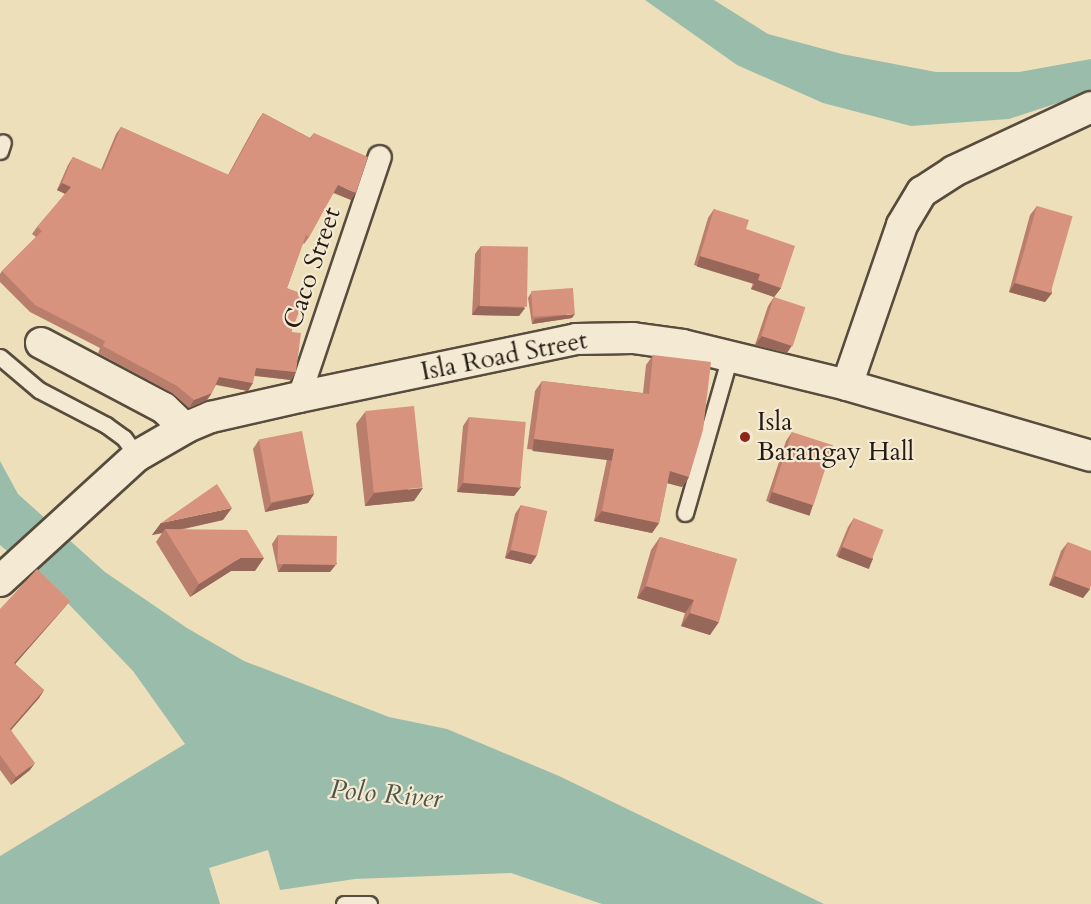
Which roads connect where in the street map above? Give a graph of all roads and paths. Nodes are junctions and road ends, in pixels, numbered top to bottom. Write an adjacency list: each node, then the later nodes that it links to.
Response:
1 (1091, 107): 6 (street)
2 (380, 157): 7 (street, Caco Street)
3 (41, 343): 8 (street)
4 (730, 356): 6 (street, Isla Road Street); 7 (street, Isla Road Street); 11 (lane)
5 (0, 357): 9 (lane)
6 (847, 385): 10 (street, Isla Road Street)
7 (299, 397): 8 (street, Isla Road Street)
8 (176, 419): 9 (street, Isla Road Street)
9 (137, 456): 12 (street, Isla Road Street)
10 (1091, 456)
11 (685, 513)
12 (5, 576)
13 (344, 904): 14 (lane)
14 (369, 904)

